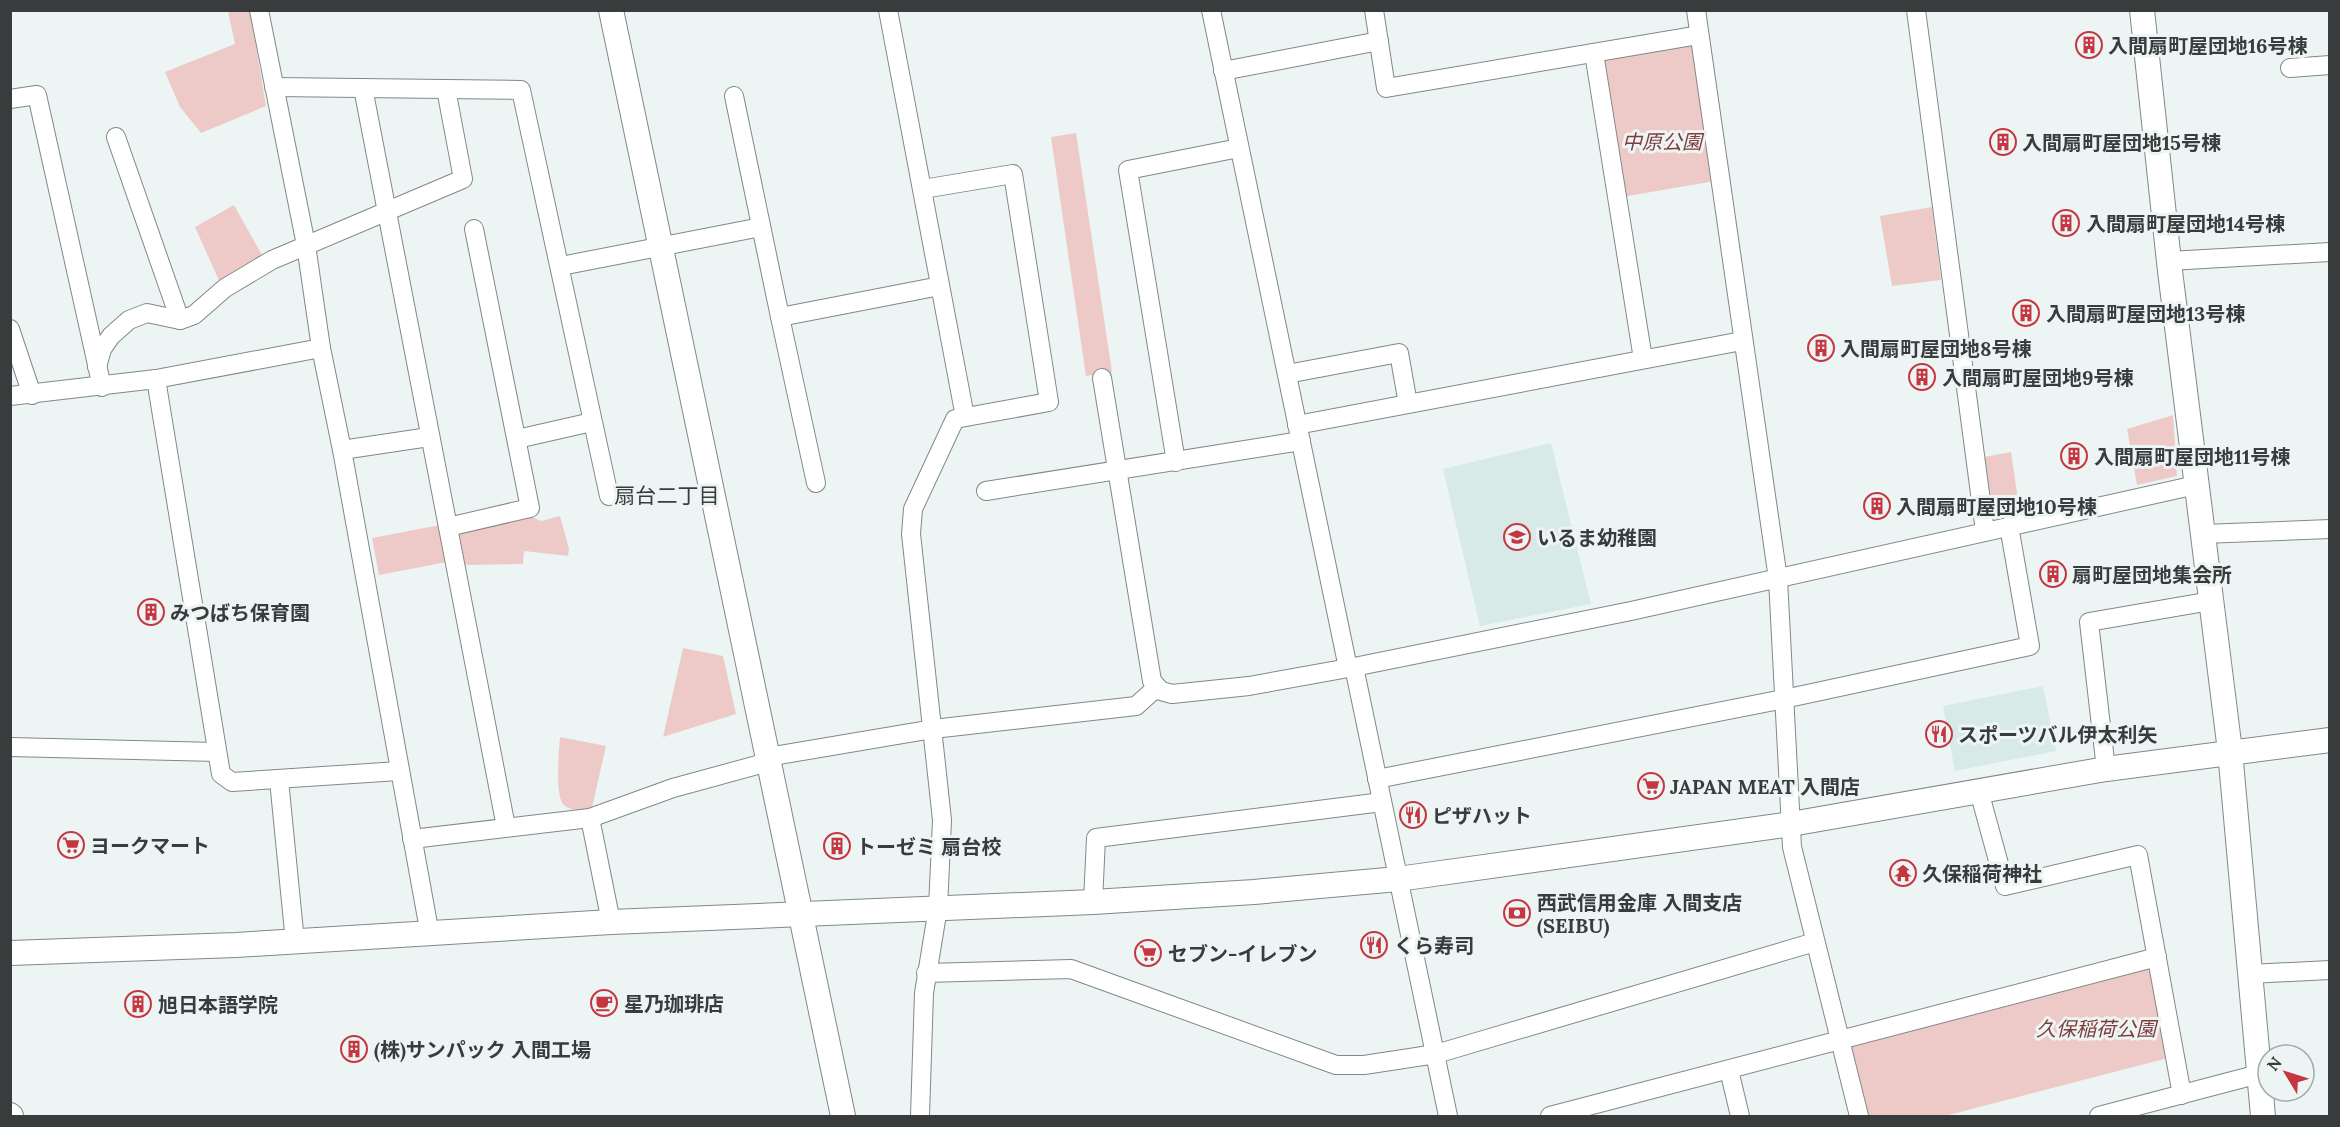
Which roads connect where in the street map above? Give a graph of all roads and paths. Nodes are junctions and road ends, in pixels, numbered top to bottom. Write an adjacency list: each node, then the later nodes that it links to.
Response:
1 (260, 10): 15 (street)
2 (611, 10): 27 (street)
3 (888, 10): 22 (street)
4 (1210, 10): 14 (street)
5 (1374, 10): 10 (street)
6 (1696, 10): 9 (street)
7 (1916, 10): 61 (street)
8 (2142, 10): 29 (street)
9 (1699, 35): 11 (street); 35 (street)
10 (1379, 41): 11 (street); 14 (street)
11 (1594, 53): 37 (street)
12 (2330, 65): 13 (street)
13 (2290, 68)
14 (1223, 71): 21 (street)
15 (274, 87): 16 (street); 26 (street)
16 (363, 88): 17 (street); 23 (street)
17 (446, 89): 23 (street); 30 (street)
18 (734, 96): 24 (street)
19 (10, 99): 38 (street)
20 (116, 137): 33 (street)
21 (1239, 148): 39 (street); 52 (street)
22 (923, 189): 31 (street); 46 (street)
23 (386, 211): 26 (street); 49 (street)
24 (761, 227): 27 (street); 32 (street)
25 (474, 229): 50 (street)
26 (306, 245): 33 (street); 36 (street)
27 (662, 247): 30 (street); 73 (street)
28 (2330, 252): 29 (street)
29 (2169, 261): 55 (street)
30 (561, 266): 47 (street)
31 (939, 286): 32 (street); 46 (street)
32 (780, 317): 54 (street)
33 (180, 320): 38 (street)
34 (10, 329): 43 (street)
35 (1743, 341): 37 (street); 63 (street)
36 (321, 348): 41 (street); 51 (street)
37 (1643, 359): 45 (street)
38 (97, 367): 42 (street)
39 (1287, 374): 45 (street); 48 (street)
40 (1102, 378): 53 (street)
41 (156, 379): 42 (street); 72 (street)
42 (102, 387): 43 (street)
43 (32, 395): 44 (street)
44 (10, 396)
45 (1408, 404): 48 (street)
46 (966, 417): 68 (street)
47 (592, 422): 50 (street); 57 (street)
48 (1299, 433): 52 (street); 65 (street)
49 (429, 437): 51 (street); 59 (street)
50 (517, 439): 59 (street)
51 (342, 450): 75 (street)
52 (1176, 462): 53 (street)
53 (1119, 470): 56 (street); 66 (street)
54 (816, 483)
55 (2196, 485): 58 (street); 62 (street)
56 (986, 492)
57 (609, 496)
58 (2009, 526): 61 (street); 67 (street)
59 (448, 528): 82 (street)
60 (2330, 529): 62 (street)
61 (1985, 531): 63 (street)
62 (2203, 534): 64 (street)
63 (1778, 579): 65 (street); 67 (street)
64 (2211, 601): 71 (street); 74 (street)
65 (1351, 668): 66 (street); 76 (street)
66 (1156, 688): 68 (street)
67 (1784, 699): 76 (street); 81 (street)
68 (933, 729): 73 (street); 86 (street)
69 (2330, 740): 71 (street)
70 (10, 747): 72 (street)
71 (2230, 751): 74 (street); 96 (street)
72 (217, 752): 77 (street)
73 (768, 760): 80 (street); 87 (street)
74 (2106, 769): 78 (street)
75 (399, 771): 77 (street); 83 (street)
76 (1377, 779): 79 (street)
77 (279, 780): 90 (street)
78 (1979, 791): 81 (street); 93 (street)
79 (1382, 802): 84 (street); 85 (street)
80 (591, 818): 82 (street); 88 (street)
81 (1791, 825): 84 (street); 91 (street)
82 (506, 828): 83 (street)
83 (412, 839): 89 (street)
84 (1398, 879): 85 (street); 99 (street)
85 (1093, 902): 86 (street)
86 (938, 908): 87 (street); 95 (street)
87 (800, 915): 88 (street); 103 (street)
88 (611, 922): 89 (street)
89 (430, 935): 90 (street)
90 (295, 942): 92 (street)
91 (1815, 942): 97 (street); 99 (street)
92 (10, 952)
93 (2157, 957): 97 (street); 102 (street)
94 (2330, 970): 96 (street)
95 (926, 973): 99 (street); 104 (street)
96 (2250, 974): 98 (street)
97 (1841, 1040): 100 (street); 108 (street)
98 (2256, 1043)
99 (1436, 1054): 105 (street)
100 (1729, 1070): 106 (street); 107 (street)
101 (2256, 1075): 102 (street)
102 (2182, 1095): 109 (street)
103 (843, 1116)
104 (920, 1116)
105 (1448, 1116)
106 (1550, 1116)
107 (1740, 1116)
108 (1859, 1116)
109 (2099, 1116)

